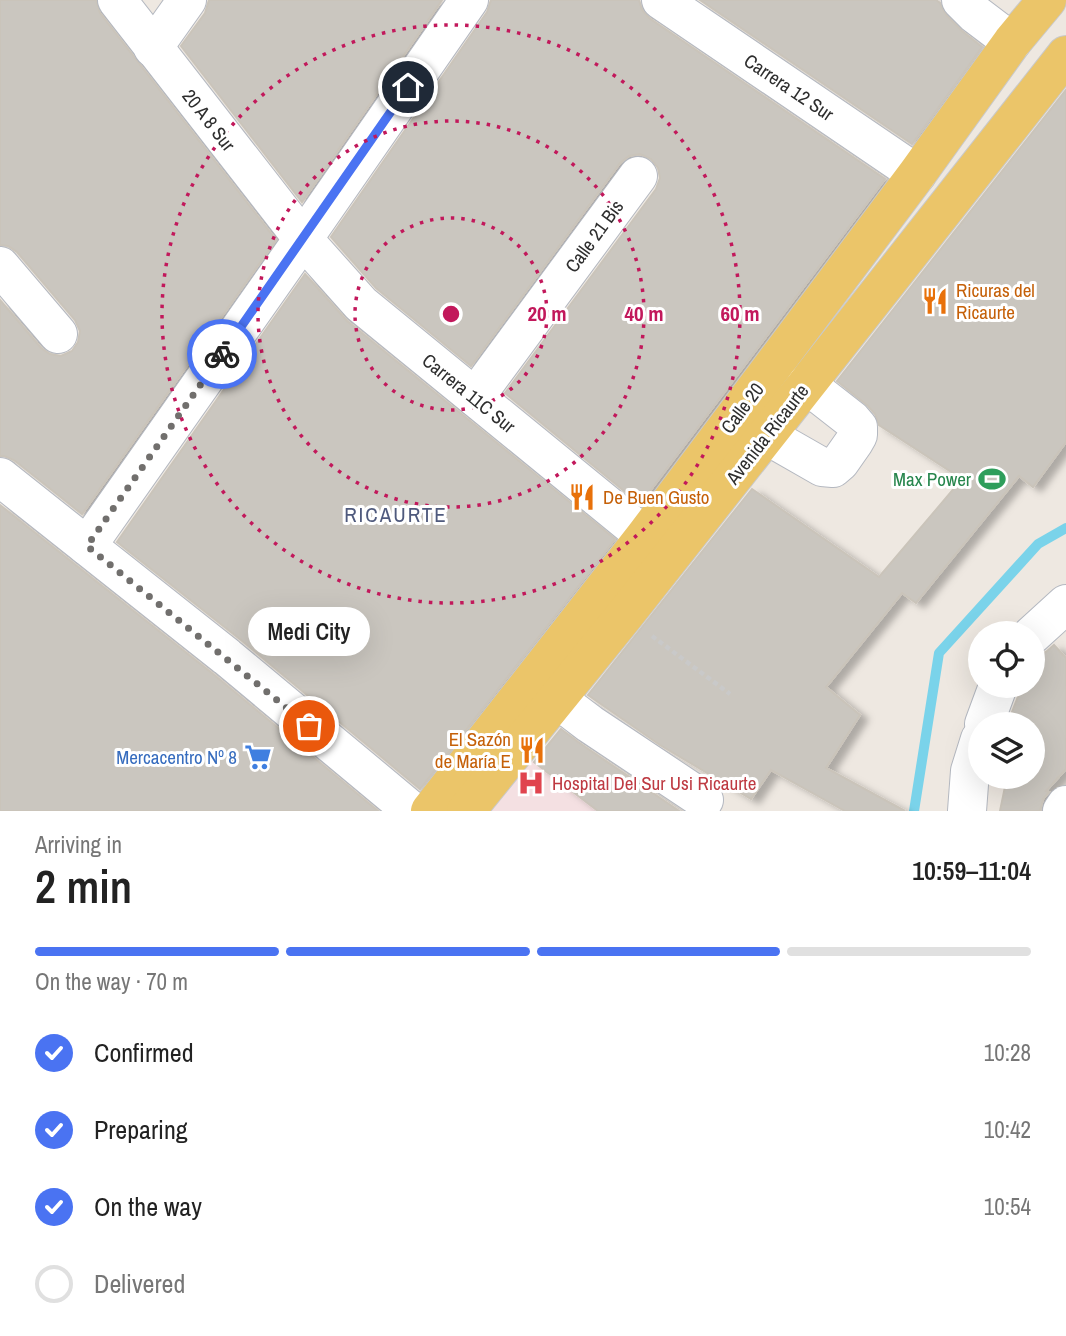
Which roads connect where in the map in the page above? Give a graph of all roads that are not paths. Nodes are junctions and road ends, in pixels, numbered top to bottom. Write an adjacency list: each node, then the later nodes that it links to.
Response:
1 (117, 0): 8 (street, 20 A 8 Sur)
2 (187, 0): 8 (street)
3 (469, 0): 12 (street)
4 (661, 0): 10 (street, Carrera 12 Sur)
5 (961, 0): 7 (street)
6 (1047, 0): 7 (main road, Calle 20)
7 (1012, 42): 10 (main road, Calle 20)
8 (153, 48): 12 (street, 20 A 8 Sur)
9 (1066, 55): 15 (main road, Avenida Ricaurte)
10 (917, 174): 19 (main road, Calle 20)
11 (638, 176): 16 (street, Calle 21 Bis)
12 (303, 239): 16 (street, Carrera 11C Sur); 20 (street)
13 (0, 266): 14 (street)
14 (58, 334)
15 (806, 384): 17 (main road, Avenida Ricaurte); 17 (street)
16 (474, 397): 19 (street, Carrera 11C Sur)
17 (766, 435): 23 (main road, Avenida Ricaurte)
18 (0, 477): 20 (street)
19 (645, 536): 28 (main road, Calle 20)
20 (87, 546): 27 (street)
21 (1066, 604): 22 (street)
22 (1045, 623)
23 (557, 699): 25 (street); 29 (main road, Avenida Ricaurte)
24 (969, 789): 30 (street)
25 (704, 800)
26 (1066, 805): 31 (street)
27 (412, 811)
28 (430, 811)
29 (466, 811)
30 (967, 811)
31 (1062, 811)

